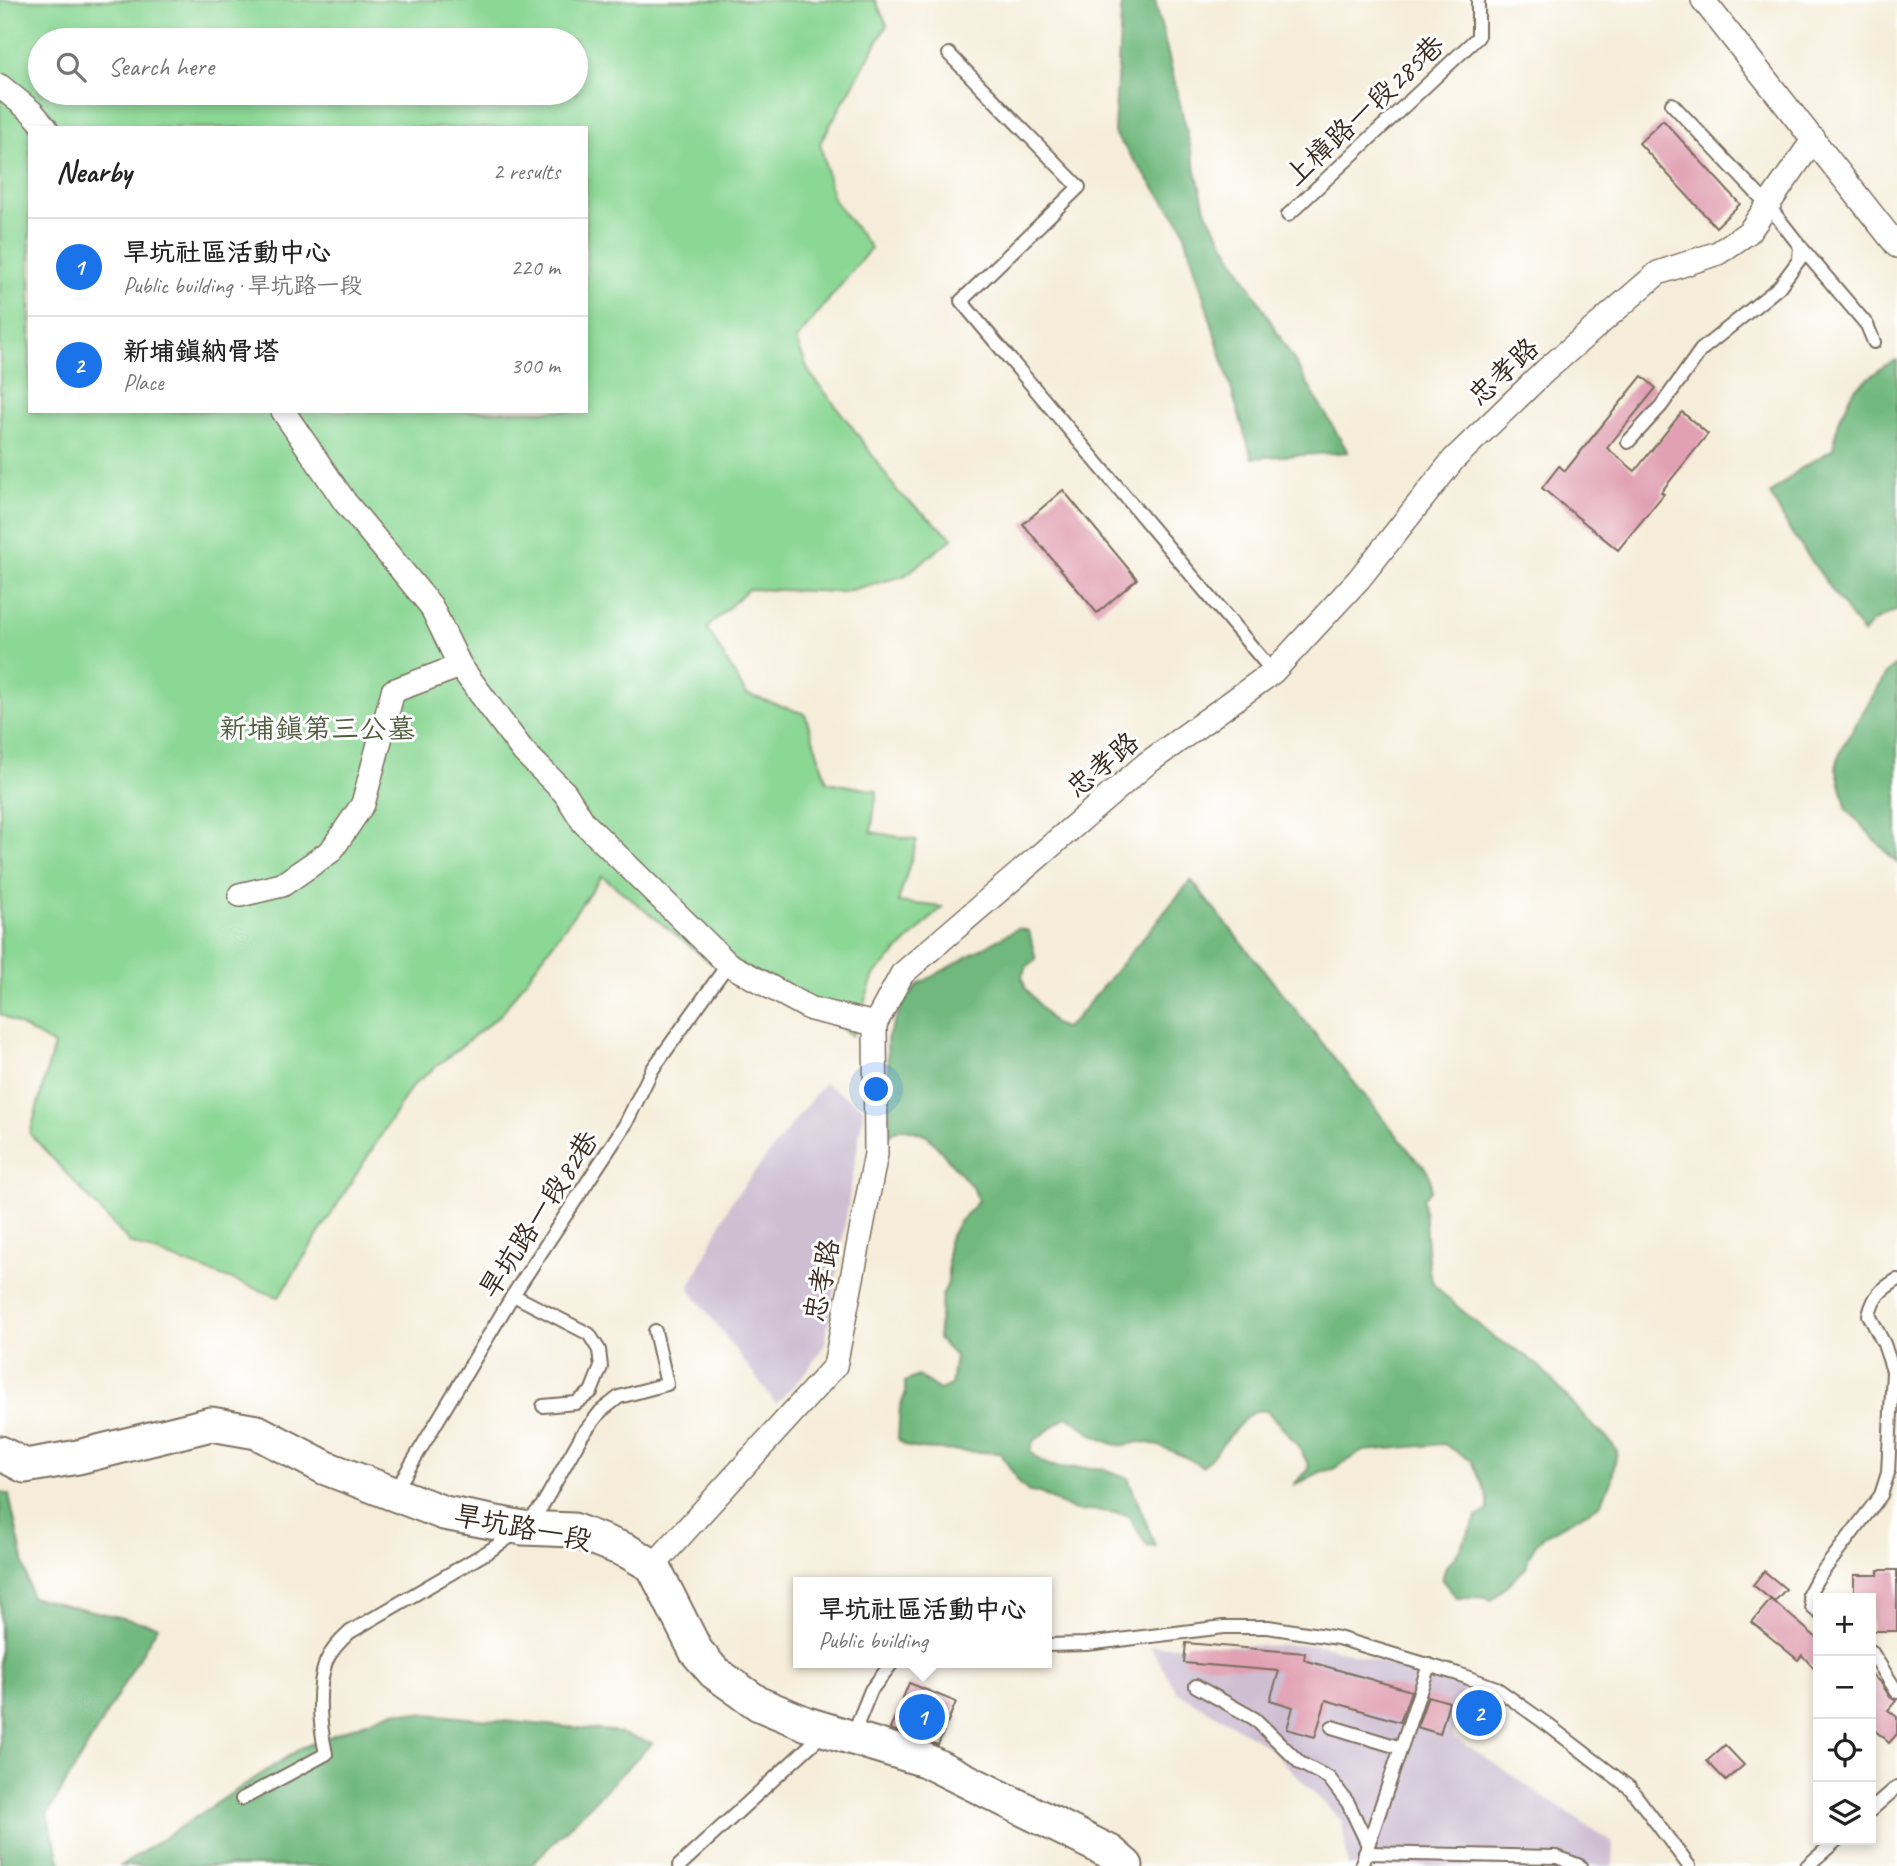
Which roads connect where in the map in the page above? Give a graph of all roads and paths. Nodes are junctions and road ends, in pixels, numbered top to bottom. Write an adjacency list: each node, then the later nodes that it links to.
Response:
1 (1478, 0): 9 (lane, 上樟路一段285巷)
2 (1703, 0): 7 (street)
3 (949, 54): 16 (lane)
4 (0, 86): 6 (street)
5 (1672, 104): 8 (lane)
6 (44, 126)
7 (1814, 139): 8 (street, 忠孝路); 11 (street)
8 (1768, 204): 10 (lane); 16 (street, 忠孝路)
9 (1288, 215)
10 (1800, 246): 12 (lane); 14 (lane)
11 (1897, 246)
12 (1874, 342)
13 (284, 413): 15 (street)
14 (1628, 442)
15 (460, 666): 17 (street); 18 (street)
16 (1273, 672): 19 (street, 忠孝路)
17 (240, 895)
18 (728, 964): 19 (street); 21 (lane, 旱坑路一段82巷)
19 (875, 1024): 27 (street, 忠孝路)
20 (1897, 1280): 28 (lane)
21 (513, 1295): 23 (lane); 25 (lane, 旱坑路一段82巷)
22 (655, 1331): 26 (lane)
23 (543, 1406)
24 (0, 1453): 25 (street, 旱坑路一段)
25 (394, 1494): 26 (street, 旱坑路一段)
26 (523, 1528): 27 (street, 旱坑路一段); 39 (lane)
27 (653, 1566): 36 (street)
28 (1813, 1608)
29 (1052, 1645): 31 (lane)
30 (1874, 1656): 34 (lane)
31 (1429, 1665): 37 (lane); 46 (lane)
32 (888, 1668): 36 (lane)
33 (1196, 1686): 42 (lane)
34 (1897, 1692)
35 (1332, 1727): 37 (lane)
36 (839, 1734): 43 (lane); 44 (street)
37 (1401, 1748): 42 (lane)
38 (1897, 1787): 40 (lane)
39 (242, 1799)
40 (1876, 1806)
41 (1831, 1845): 47 (lane)
42 (1365, 1855): 45 (lane)
43 (679, 1866)
44 (1126, 1866)
45 (1580, 1866)
46 (1689, 1866)
47 (1807, 1866)

